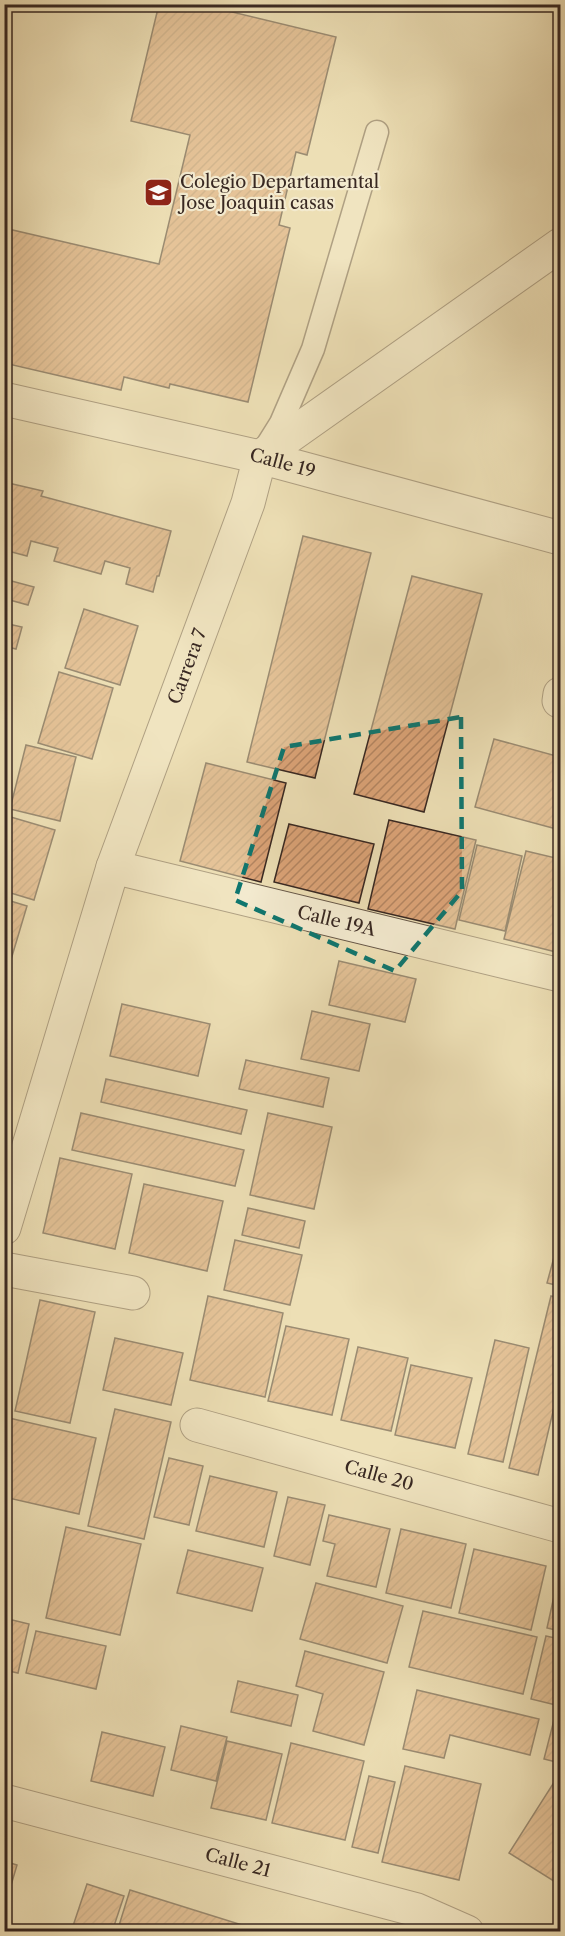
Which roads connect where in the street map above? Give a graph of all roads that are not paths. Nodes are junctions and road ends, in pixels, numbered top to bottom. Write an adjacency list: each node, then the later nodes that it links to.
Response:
1 (377, 132): 4 (lane)
2 (561, 244): 4 (street)
3 (4, 399): 4 (street, Calle 19)
4 (260, 457): 5 (street, Calle 19); 6 (street, Carrera 7)
5 (561, 538)
6 (113, 867): 7 (street, Calle 19A); 8 (street, Carrera 7)
7 (561, 975)
8 (4, 1228)
9 (4, 1269): 10 (street)
10 (133, 1293)
11 (198, 1425): 12 (street, Calle 20)
12 (561, 1526)
13 (4, 1802): 14 (street, Calle 21)
14 (467, 1932)

